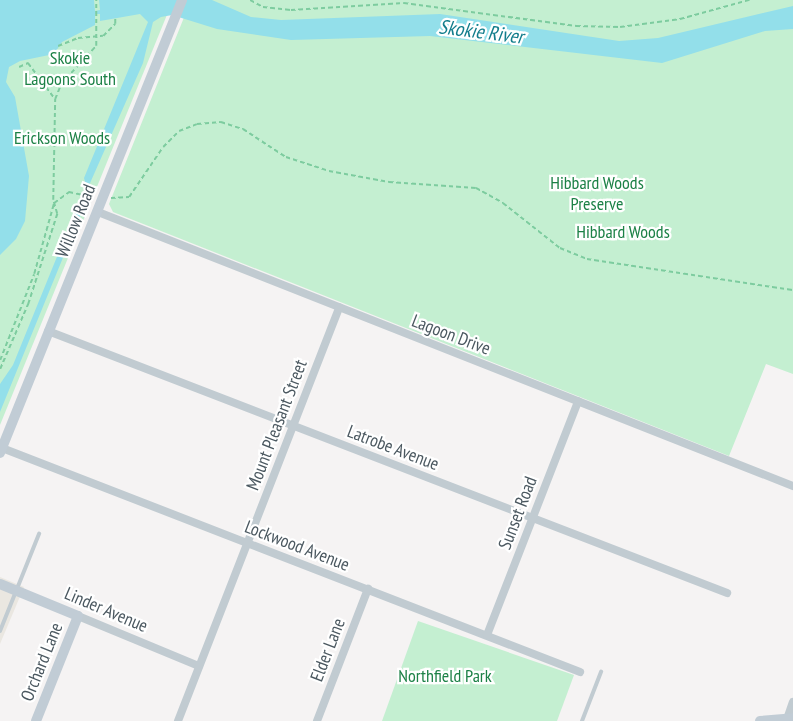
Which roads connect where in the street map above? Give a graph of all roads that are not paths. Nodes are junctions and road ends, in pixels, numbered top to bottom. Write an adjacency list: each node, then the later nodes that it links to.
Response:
1 (182, 0): 2 (main road, Willow Road)
2 (98, 212): 3 (street, Lagoon Drive); 4 (main road, Willow Road)
3 (339, 307): 5 (street, Lagoon Drive); 6 (street, Mount Pleasant Street)
4 (48, 331): 6 (street, Latrobe Avenue); 7 (main road, Willow Road)
5 (578, 401): 8 (street, Lagoon Drive); 9 (street, Sunset Road)
6 (293, 426): 9 (street, Latrobe Avenue); 11 (street, Mount Pleasant Street)
7 (1, 451): 11 (street, Lockwood Avenue)
8 (793, 486)
9 (532, 518): 15 (street, Latrobe Avenue); 18 (street, Sunset Road)
10 (39, 534): 14 (lane)
11 (247, 543): 13 (street, Lockwood Avenue); 19 (street, Mount Pleasant Street)
12 (0, 584): 14 (main road, Linder Avenue)
13 (368, 589): 18 (street, Lockwood Avenue); 26 (street, Elder Lane)
14 (16, 591): 16 (main road, Linder Avenue); 17 (lane)
15 (727, 593)
16 (78, 616): 19 (street, Linder Avenue); 24 (main road, Orchard Lane)
17 (0, 632)
18 (487, 635): 20 (street, Lockwood Avenue)
19 (199, 666): 25 (street, Mount Pleasant Street)
20 (580, 672)
21 (601, 672): 27 (lane)
22 (793, 702): 23 (street)
23 (790, 718): 28 (main road)
24 (36, 721)
25 (178, 721)
26 (317, 721)
27 (582, 721)
28 (760, 721)

